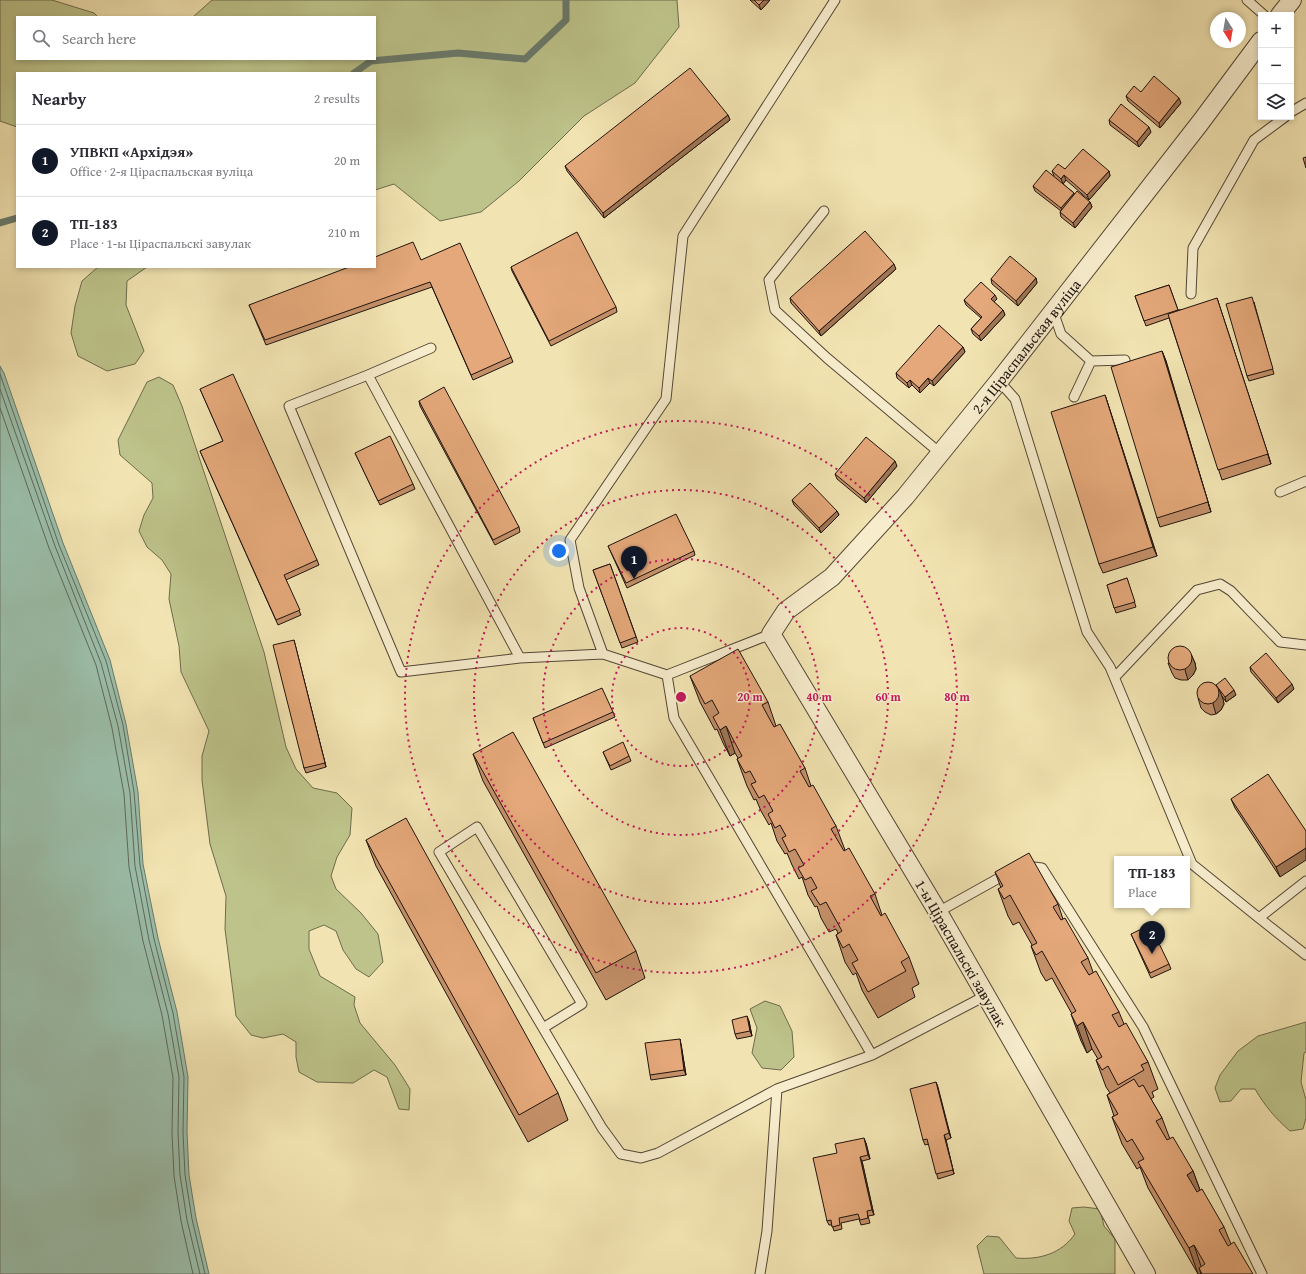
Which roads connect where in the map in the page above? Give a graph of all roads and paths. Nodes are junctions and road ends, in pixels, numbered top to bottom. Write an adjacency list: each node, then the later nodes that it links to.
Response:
1 (835, 0): 24 (lane)
2 (1247, 0): 4 (lane)
3 (1292, 0): 5 (street)
4 (1261, 12)
5 (1282, 12)
6 (1258, 44): 12 (street, 2-я Ціраспальская вуліца)
7 (1306, 103): 8 (lane)
8 (1294, 110)
9 (1281, 120): 11 (lane)
10 (824, 211): 19 (lane)
11 (1191, 294)
12 (1053, 311): 15 (lane); 17 (street, 2-я Ціраспальская вуліца)
13 (431, 348): 16 (lane)
14 (1125, 360): 15 (lane)
15 (1091, 361): 18 (lane)
16 (368, 375): 25 (lane); 25 (lane)
17 (1000, 381): 19 (street, 2-я Ціраспальская вуліца); 27 (lane)
18 (1074, 397)
19 (940, 454): 22 (street, 2-я Ціраспальская вуліца)
20 (1306, 480): 21 (lane)
21 (1280, 492)
22 (771, 634): 26 (lane); 31 (street, 1-ы Ціраспальскі завулак)
23 (1306, 645): 27 (lane)
24 (603, 654): 25 (lane); 26 (lane)
25 (520, 658)
26 (667, 675): 36 (lane)
27 (1115, 677): 28 (lane)
28 (1189, 856)
29 (1190, 859): 32 (lane)
30 (1306, 881): 32 (lane)
31 (938, 912): 34 (street, 1-ы Ціраспальскі завулак); 40 (lane)
32 (1259, 918): 33 (lane)
33 (1306, 955)
34 (986, 996): 36 (lane); 39 (street, 1-ы Ціраспальскі завулак)
35 (542, 1028): 35 (lane); 37 (lane)
36 (872, 1055): 37 (lane)
37 (777, 1088): 38 (lane)
38 (760, 1274)
39 (1146, 1274)
40 (1262, 1274)

